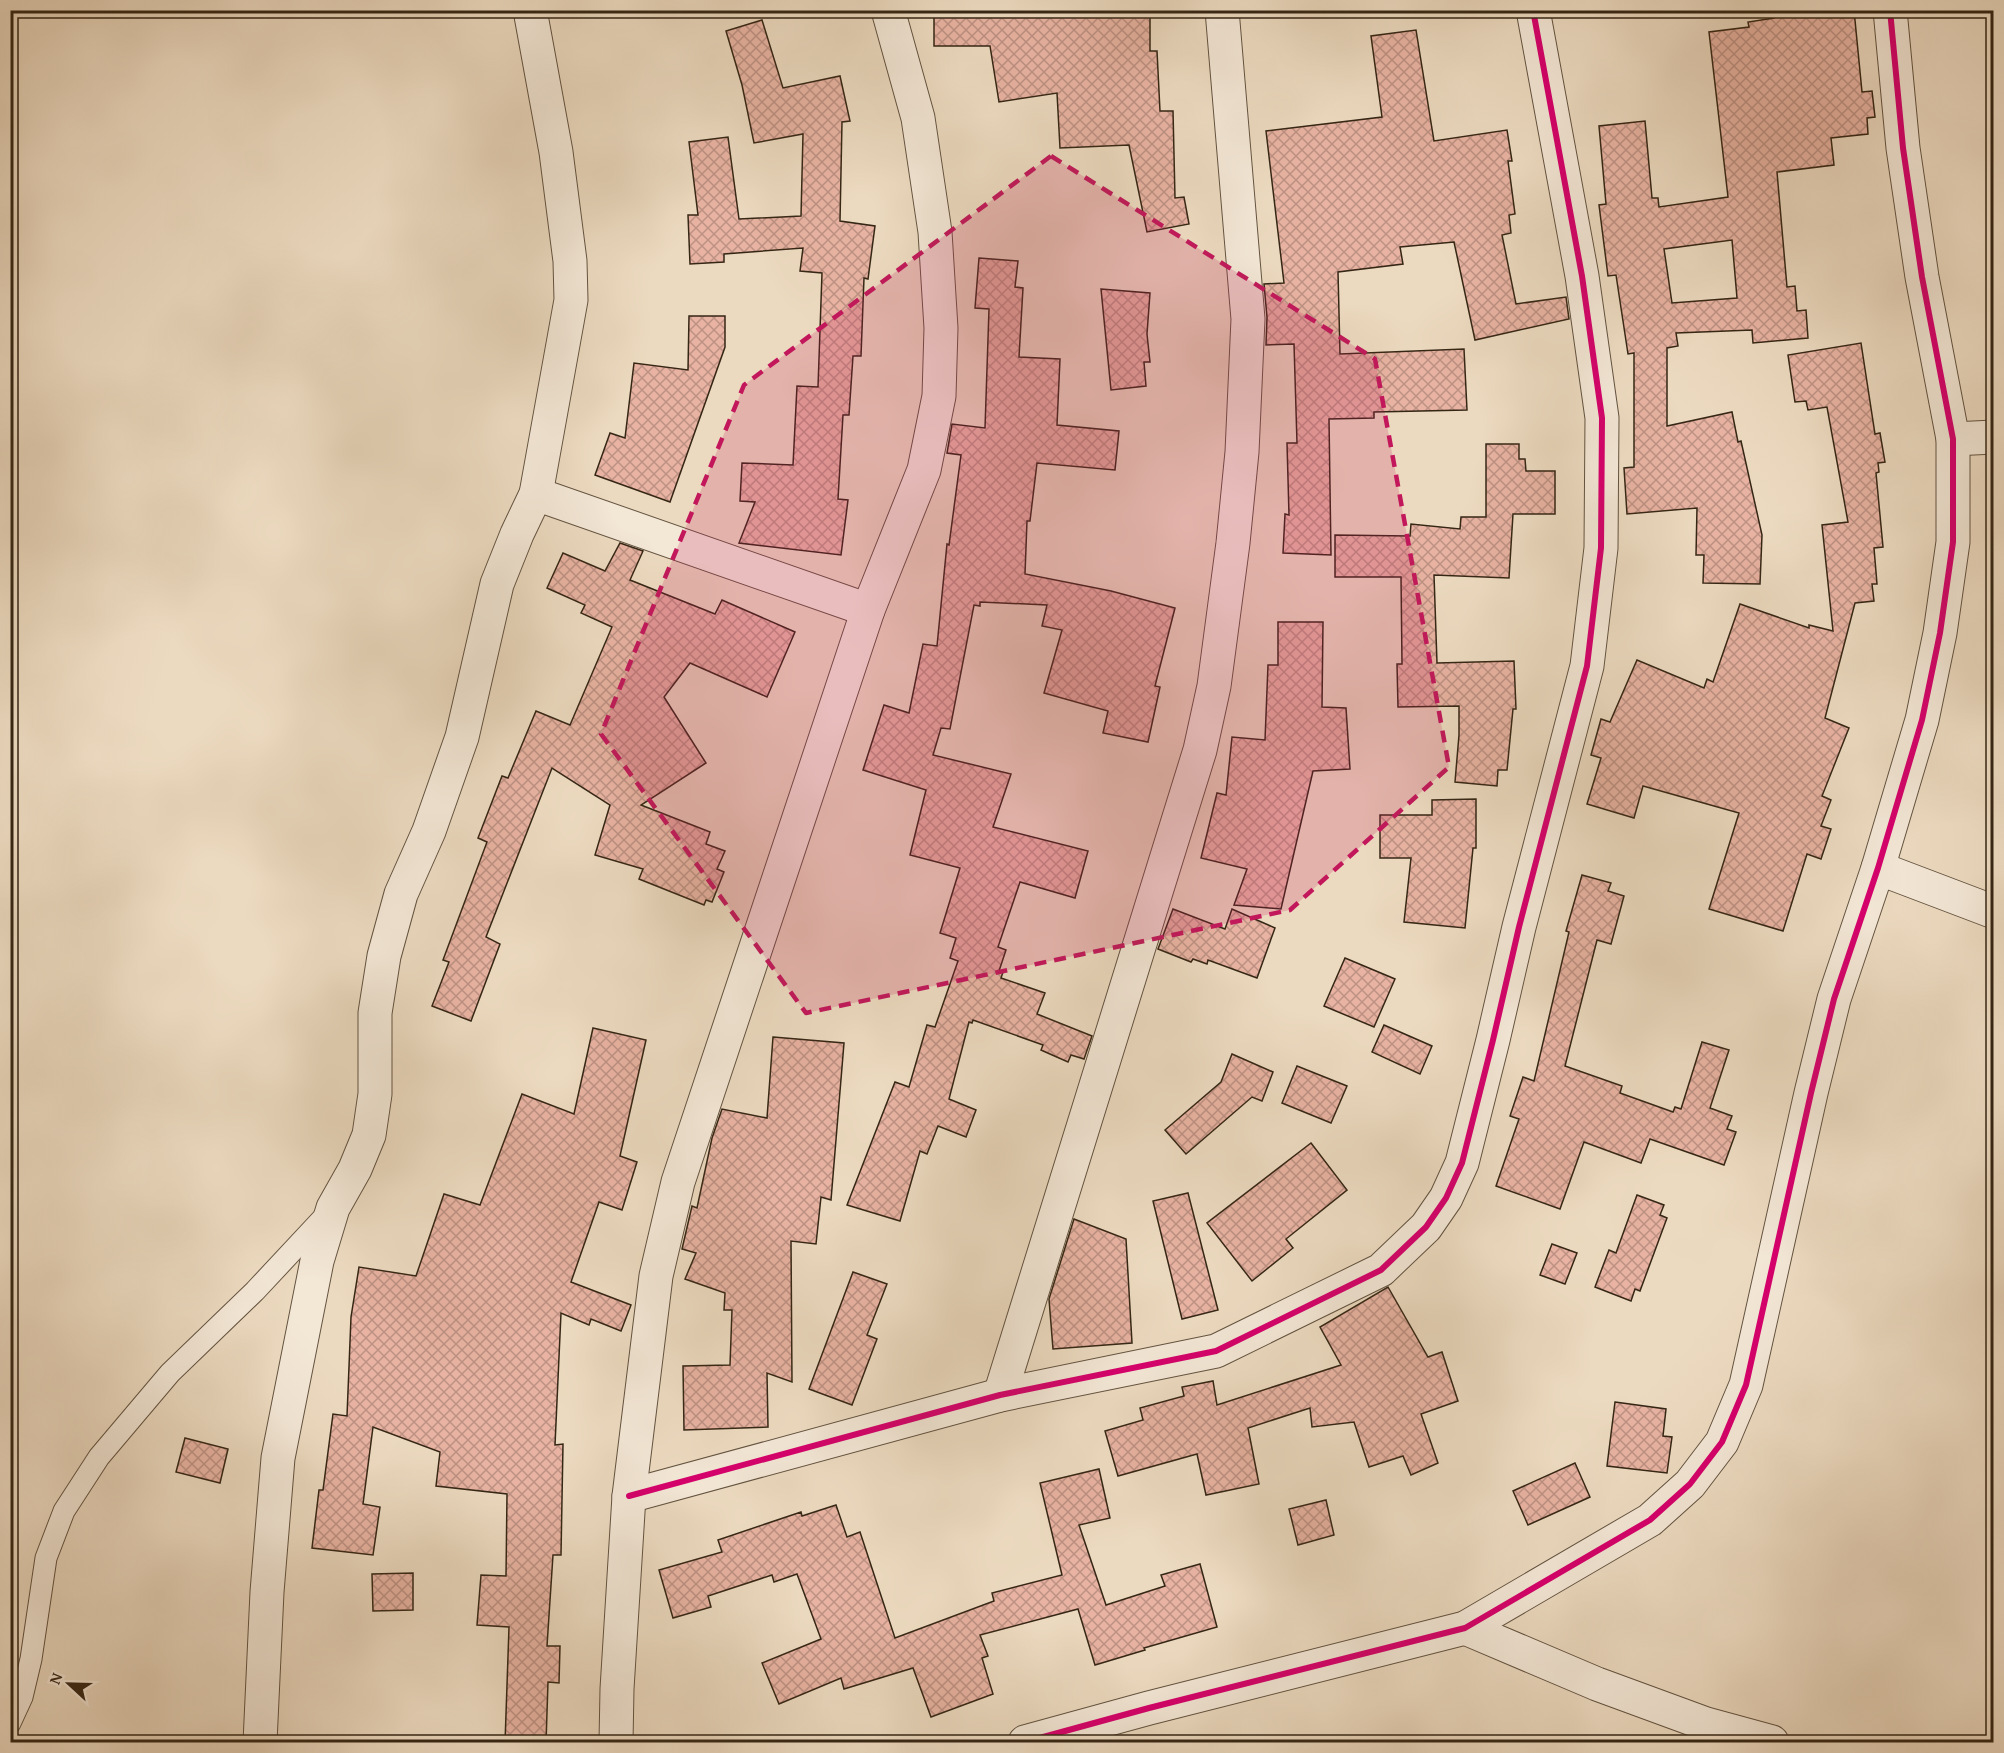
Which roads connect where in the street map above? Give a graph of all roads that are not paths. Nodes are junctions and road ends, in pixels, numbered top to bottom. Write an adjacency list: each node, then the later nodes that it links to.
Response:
1 (530, 10): 8 (street)
2 (888, 10): 9 (street)
3 (1222, 10): 13 (street)
4 (1533, 10): 13 (street)
5 (1890, 10): 7 (street)
6 (1994, 437): 7 (street)
7 (1953, 439): 10 (street)
8 (536, 494): 9 (street); 12 (street)
9 (868, 609): 14 (street)
10 (1878, 868): 11 (street); 15 (street)
11 (1994, 912)
12 (333, 1208): 16 (lane); 17 (street)
13 (1000, 1395): 14 (street)
14 (629, 1496): 18 (street)
15 (1465, 1628): 19 (street); 20 (street)
16 (10, 1723)
17 (260, 1743)
18 (616, 1743)
19 (1025, 1743)
20 (1772, 1743)

